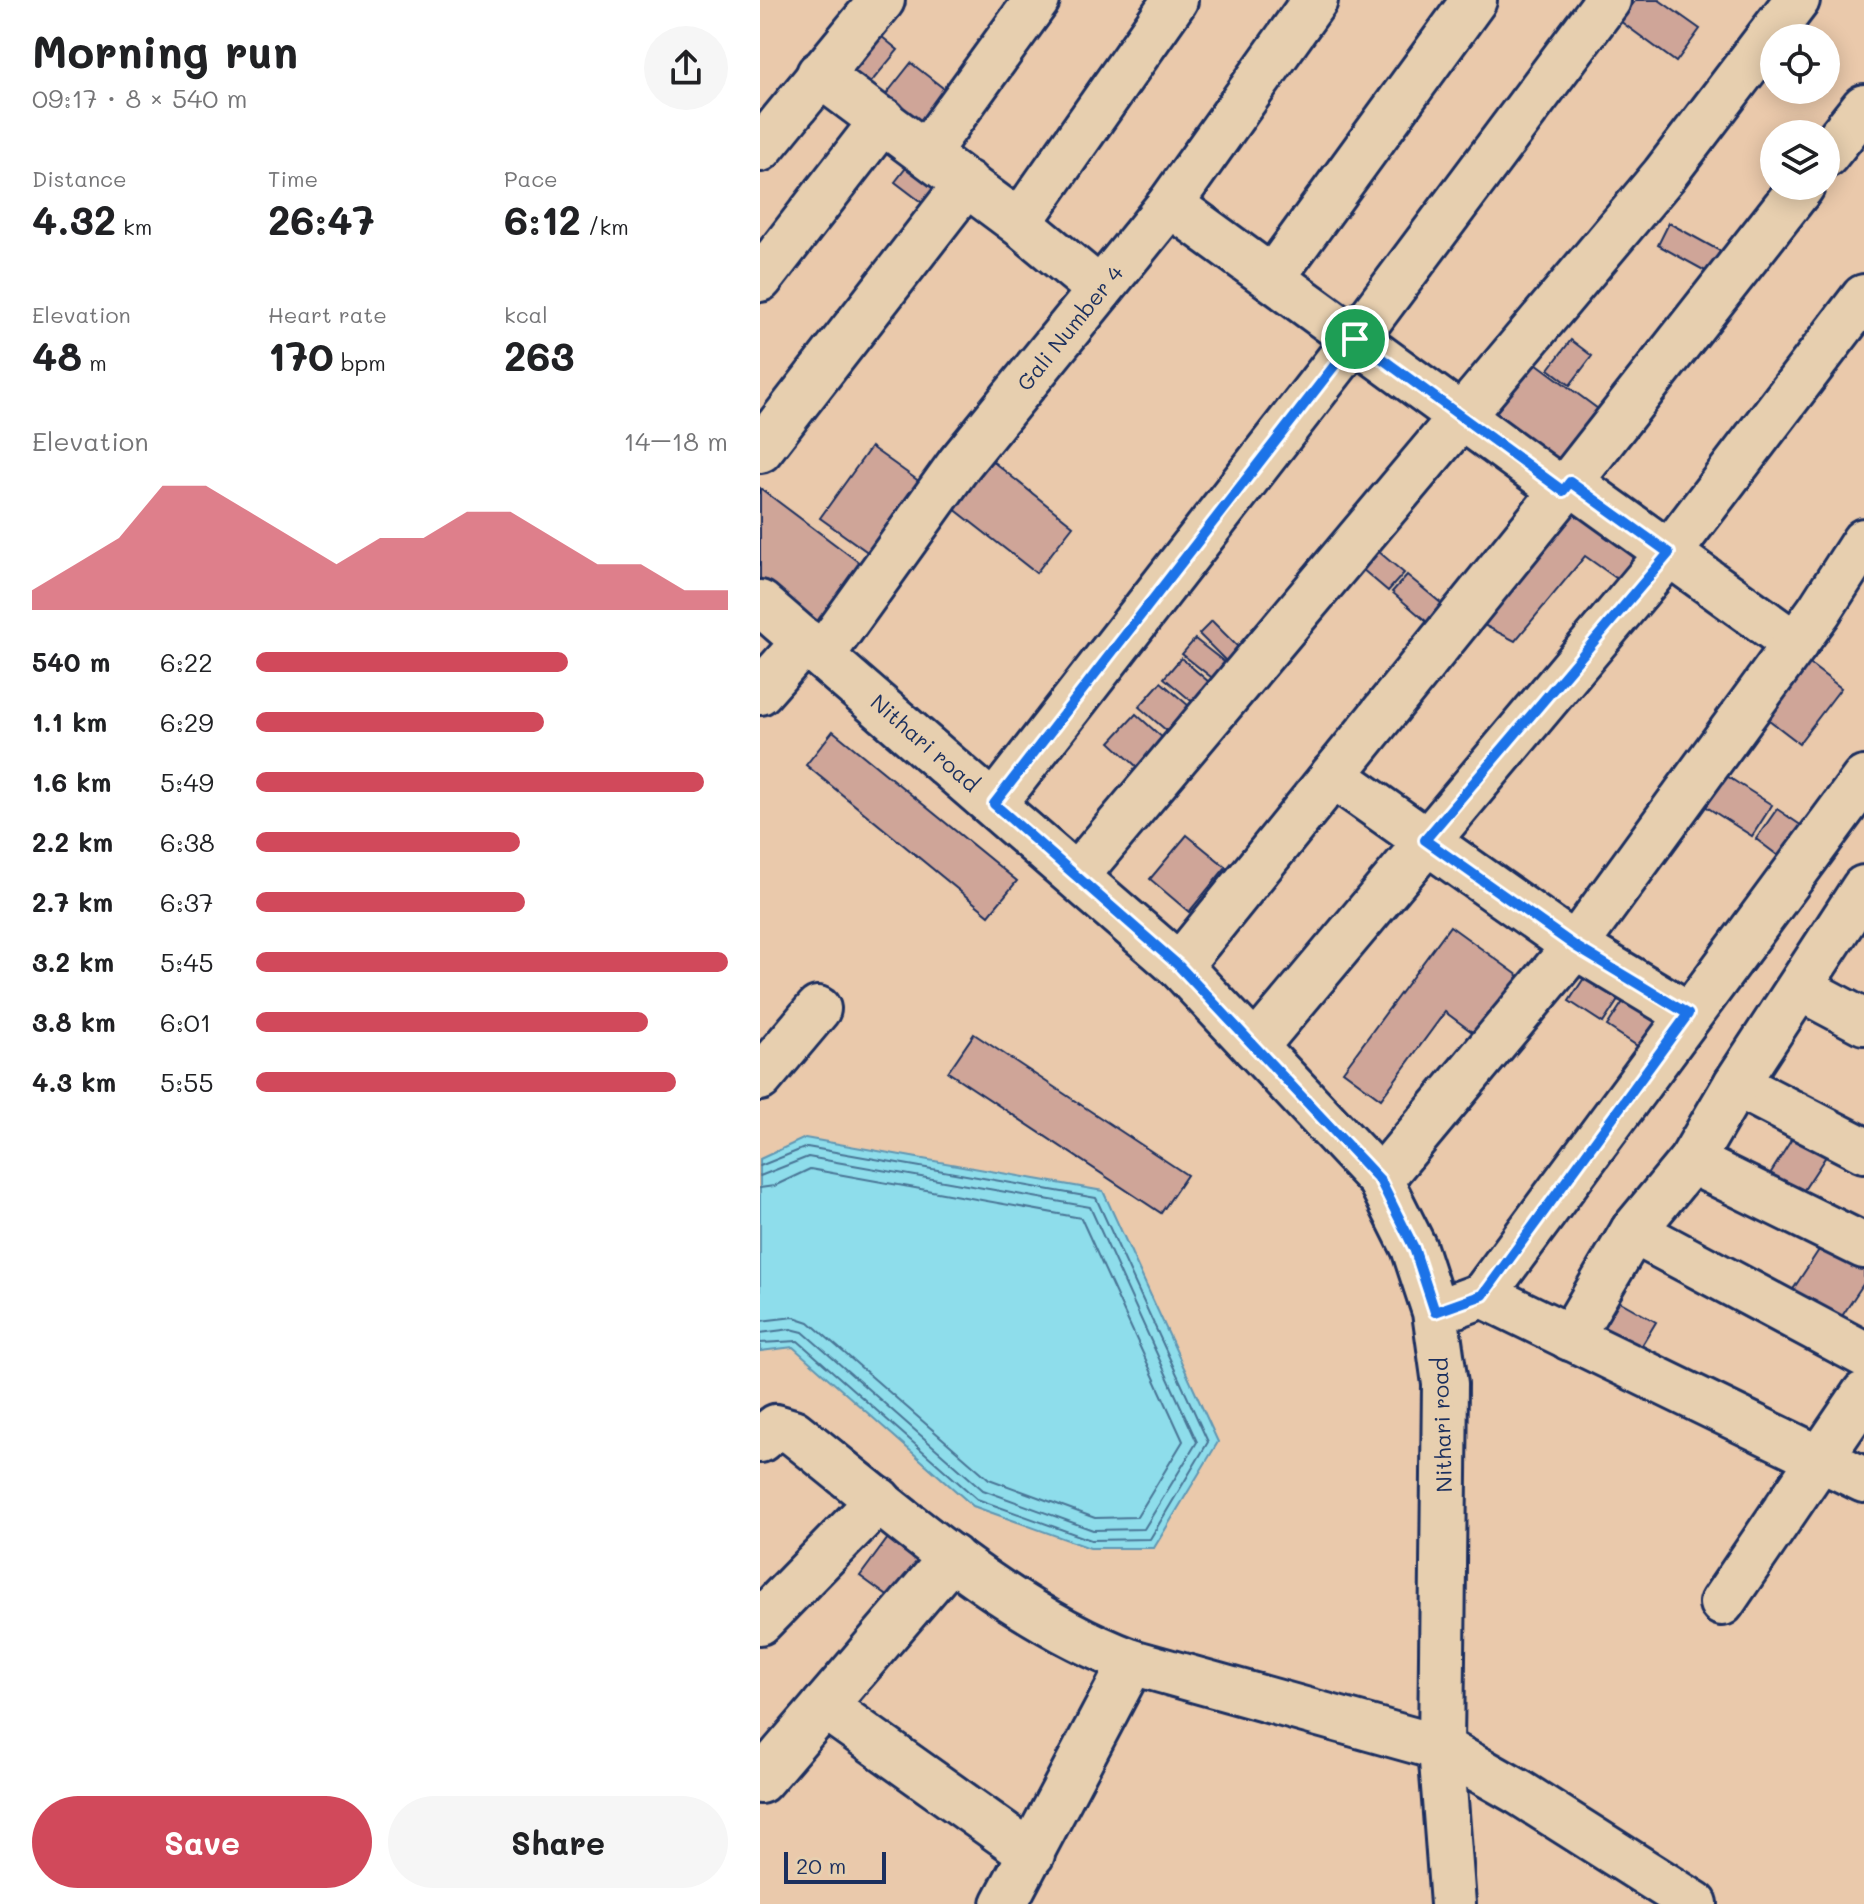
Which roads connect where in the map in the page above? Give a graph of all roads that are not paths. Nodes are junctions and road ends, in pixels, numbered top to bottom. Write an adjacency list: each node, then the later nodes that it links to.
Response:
1 (882, 0): 8 (street)
2 (1037, 0): 13 (street)
3 (1175, 0): 17 (street)
4 (1315, 0): 16 (street, Gali Number 4)
5 (1474, 0): 18 (street)
6 (1797, 0): 23 (street)
7 (1605, 1): 22 (street)
8 (819, 74): 10 (street); 12 (street)
9 (1864, 107): 11 (street)
10 (883, 120): 13 (street); 19 (street)
11 (1840, 137)
12 (760, 149)
13 (927, 152): 14 (street)
14 (967, 183): 17 (street); 24 (street)
15 (1791, 200): 25 (street)
16 (1170, 204): 18 (street); 20 (street, Gali Number 4)
17 (1019, 223): 20 (street)
18 (1272, 278): 22 (street)
19 (760, 279)
20 (1100, 290): 30 (street, Gali Number 4)
21 (1864, 297): 27 (street)
22 (1355, 339): 23 (street); 34 (street)
23 (1460, 415): 25 (street); 36 (street)
24 (760, 450)
25 (1567, 486): 27 (street); 32 (street)
26 (1864, 541): 29 (street)
27 (1669, 553): 29 (street); 35 (street)
28 (760, 603): 30 (street, Nithari road)
29 (1795, 644): 38 (street)
30 (814, 648): 31 (street, Gali Number 4); 34 (street, Nithari road)
31 (760, 692)
32 (1333, 775): 35 (street); 39 (street)
33 (1862, 787): 42 (street)
34 (994, 804): 36 (street, Nithari road)
35 (1425, 840): 38 (street); 44 (street)
36 (1077, 875): 39 (street, Nithari road)
37 (1864, 888): 40 (street)
38 (1575, 946): 42 (street); 49 (street)
39 (1179, 966): 44 (street, Nithari road)
40 (1800, 988): 43 (street); 46 (street)
41 (818, 1009): 45 (street)
42 (1688, 1014): 52 (street)
43 (1864, 1022)
44 (1255, 1047): 49 (street, Nithari road)
45 (760, 1078)
46 (1736, 1084): 47 (street); 48 (street)
47 (1864, 1150)
48 (1691, 1161): 50 (street); 51 (street)
49 (1380, 1180): 53 (street, Nithari road)
50 (1633, 1231): 54 (street); 55 (street)
51 (1864, 1246)
52 (1483, 1295): 53 (street); 54 (street)
53 (1435, 1312): 66 (street, Nithari road)
54 (1570, 1338): 58 (street)
55 (1864, 1354)
56 (1864, 1394): 58 (street)
57 (760, 1440): 60 (street)
58 (1820, 1458): 59 (street); 62 (street)
59 (1864, 1480)
60 (879, 1500): 61 (street); 63 (street)
61 (952, 1557): 64 (street); 65 (street)
62 (1722, 1603)
63 (760, 1622)
64 (1132, 1662): 66 (street); 68 (street)
65 (824, 1706): 67 (street); 68 (street)
66 (1441, 1748): 70 (street, Nithari road); 71 (street)
67 (760, 1781)
68 (1032, 1854): 69 (street)
69 (1004, 1904)
70 (1453, 1904)
71 (1695, 1904)

